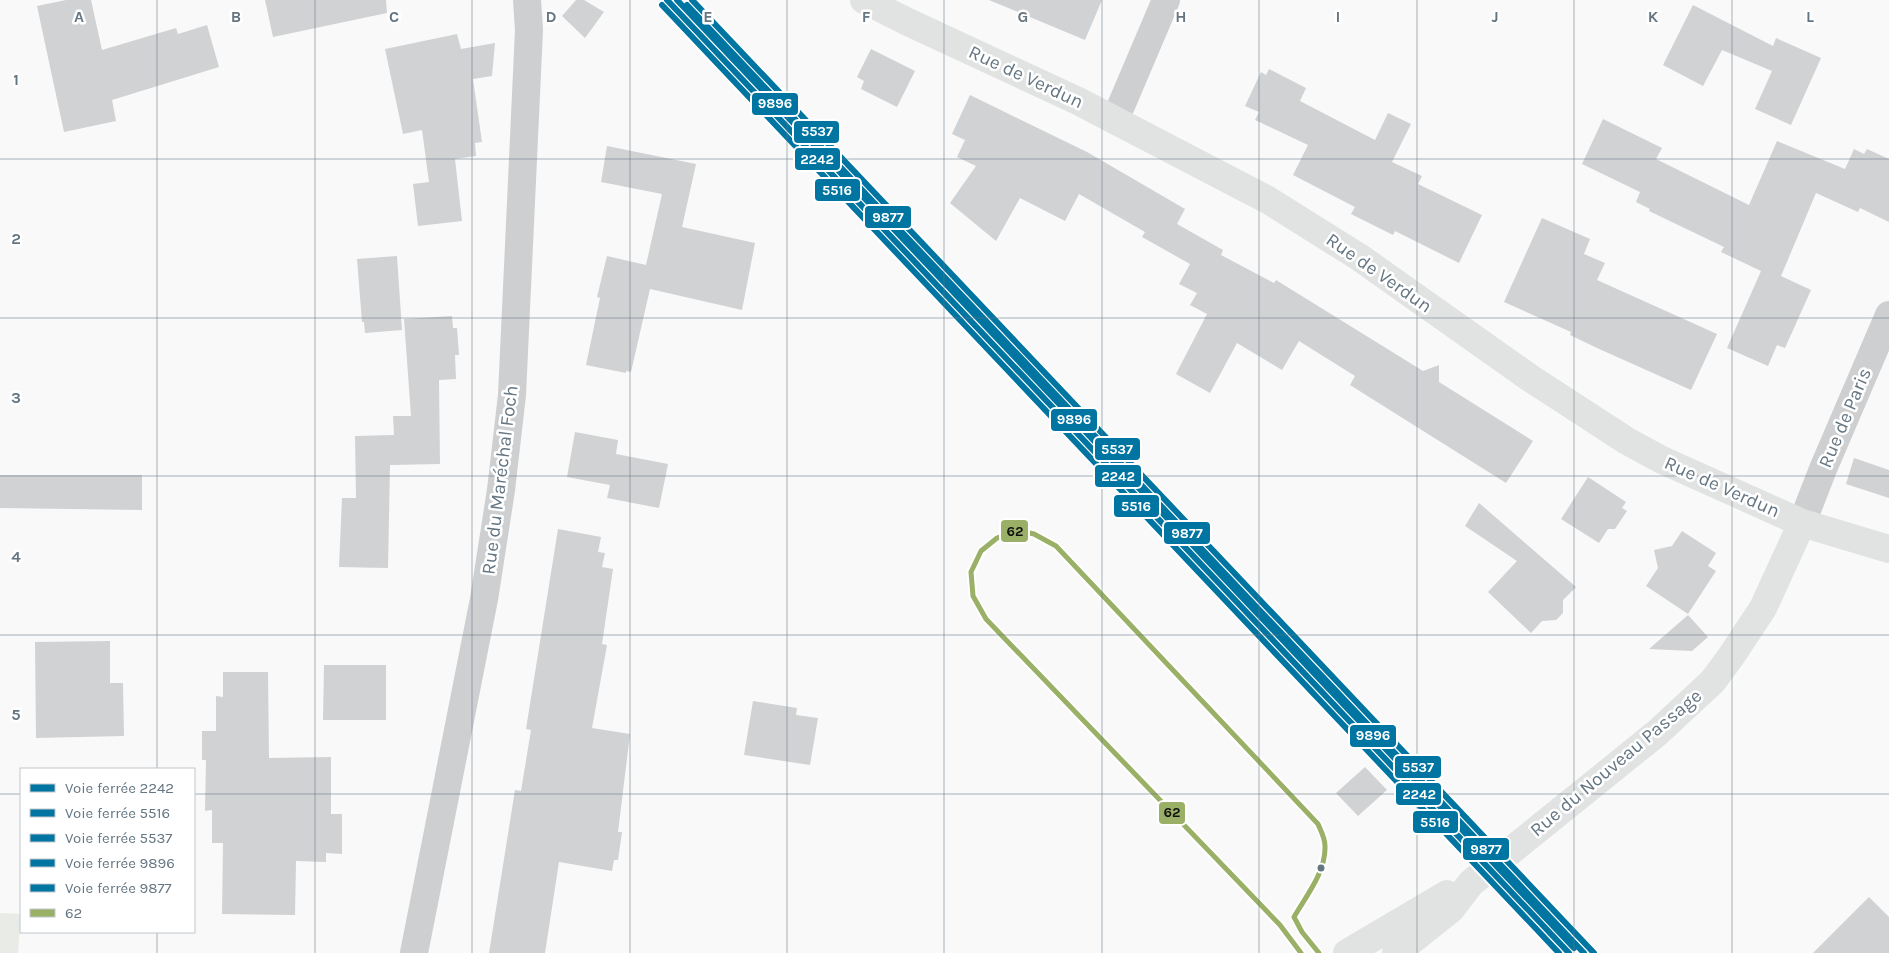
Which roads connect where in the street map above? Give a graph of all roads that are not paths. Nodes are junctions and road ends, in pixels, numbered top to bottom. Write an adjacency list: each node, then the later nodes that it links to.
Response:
1 (527, 0): 9 (street, Rue du Maréchal Foch)
2 (864, 0): 4 (main road, Rue de Verdun)
3 (1166, 0): 4 (street)
4 (1115, 120): 6 (main road, Rue de Verdun)
5 (1889, 315): 6 (street, Rue de Paris)
6 (1802, 523): 7 (main road, Rue de Verdun); 8 (main road, Rue du Nouveau Passage)
7 (1889, 549)
8 (1471, 883): 10 (main road, Rue du Nouveau Passage); 11 (main road, Rue du Nouveau Passage)
9 (414, 953)
10 (1347, 953)
11 (1396, 953)

